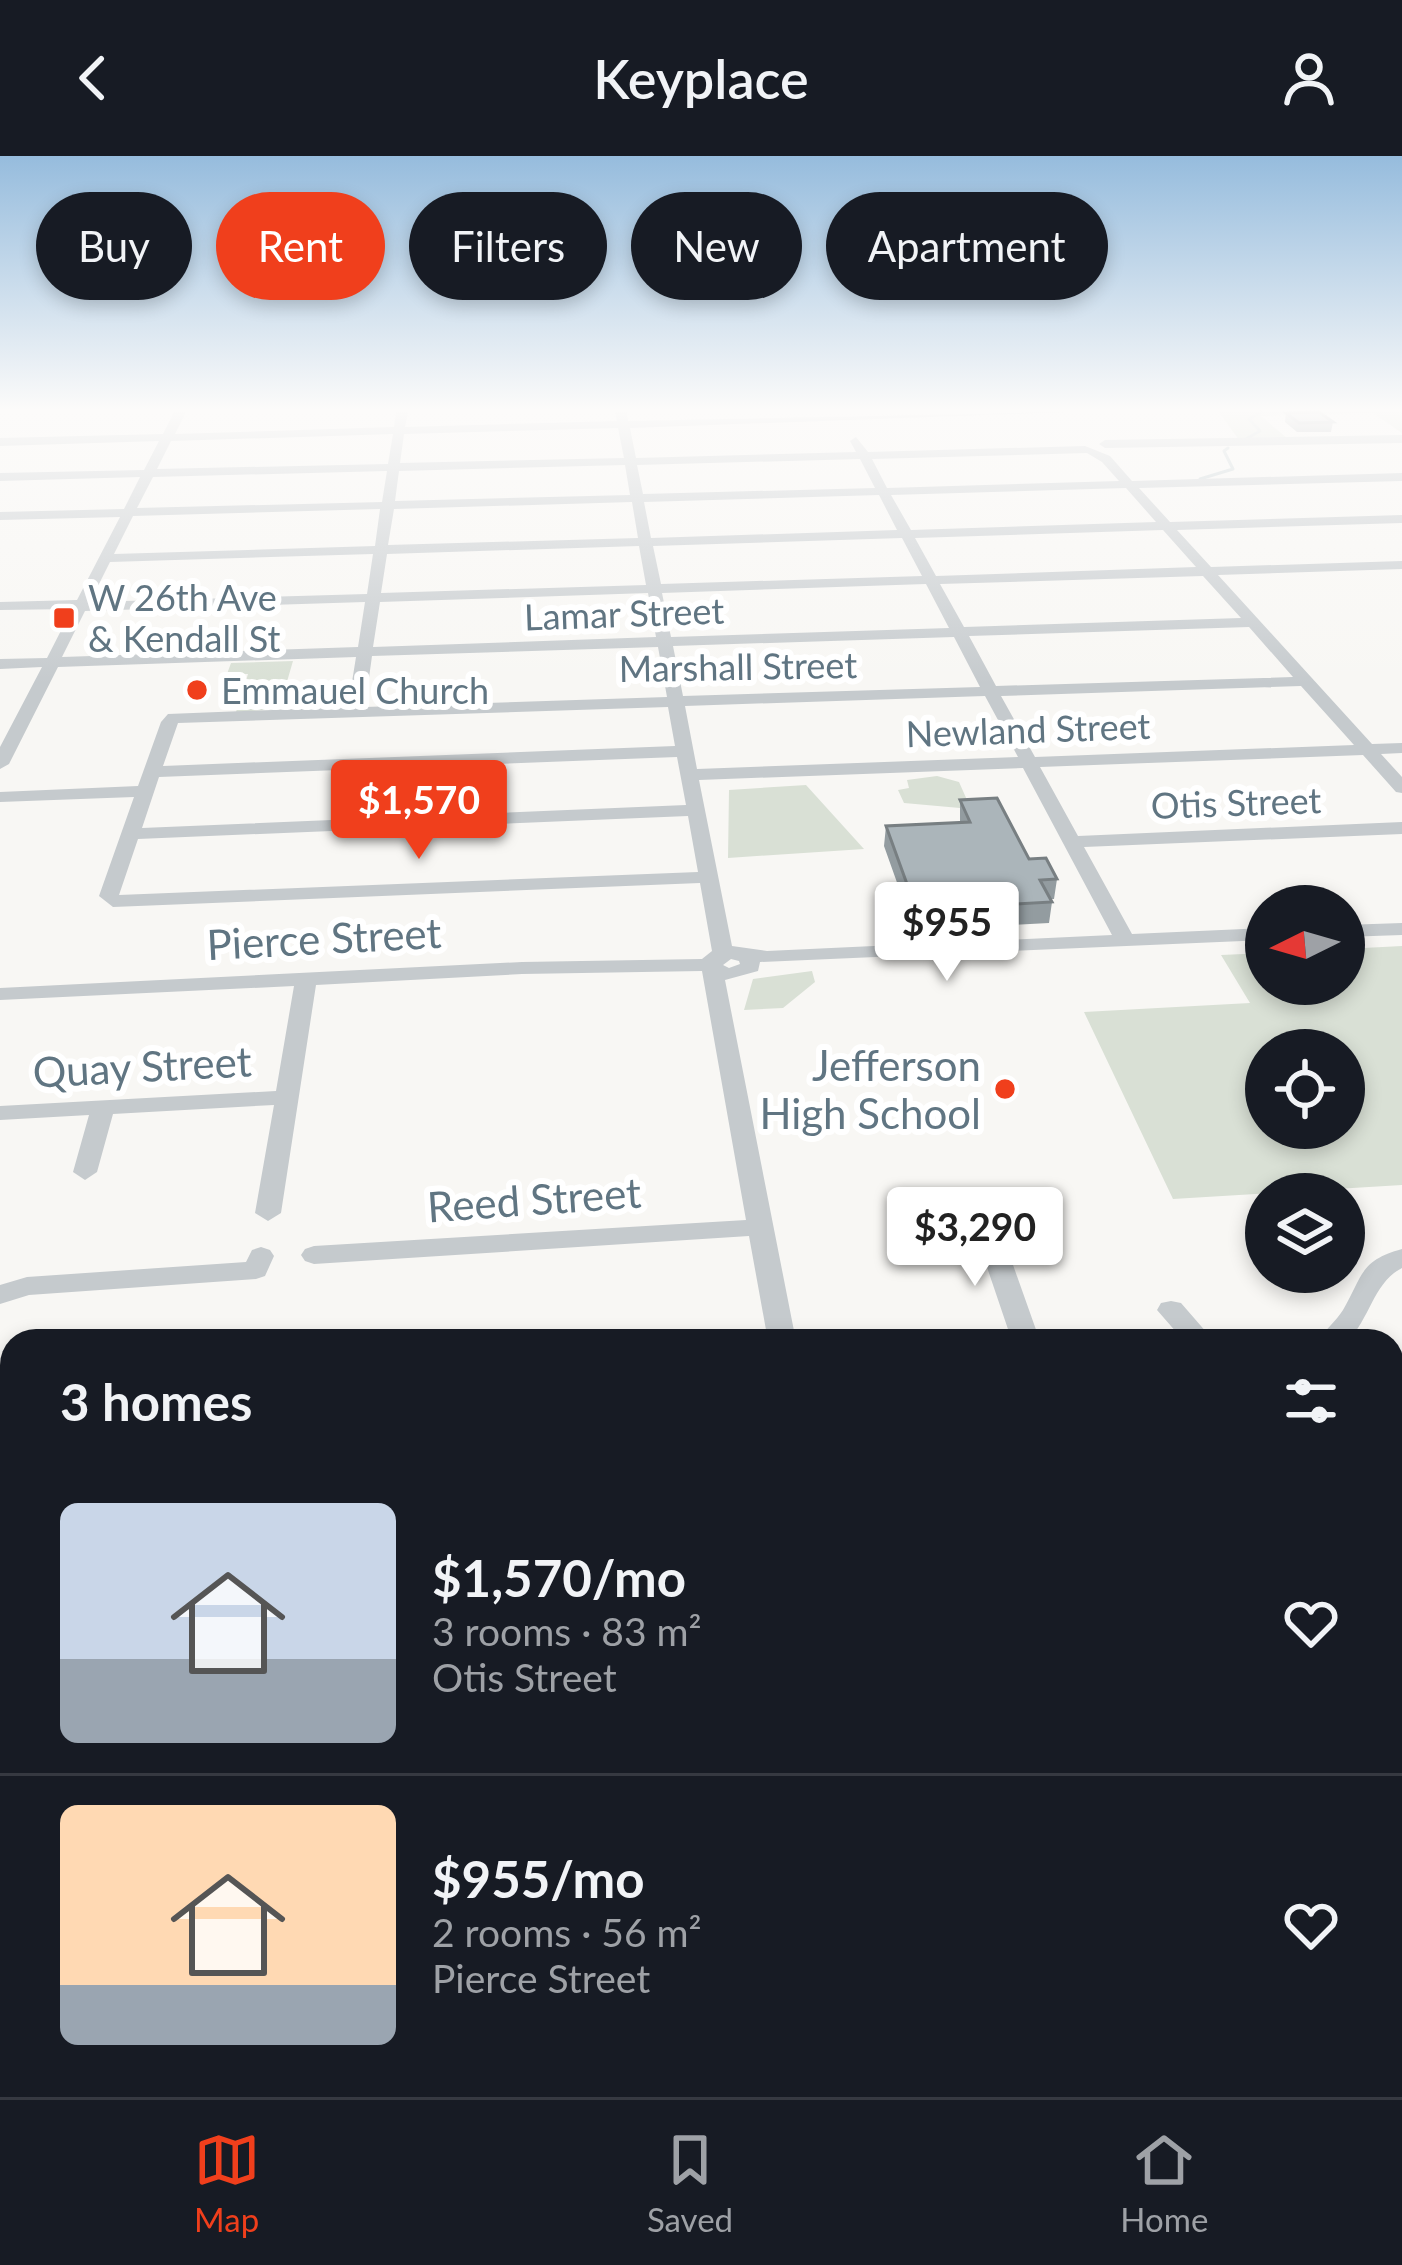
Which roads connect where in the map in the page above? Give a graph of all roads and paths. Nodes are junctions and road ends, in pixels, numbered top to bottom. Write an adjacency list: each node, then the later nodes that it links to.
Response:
1 (134, 503): 8 (street)
2 (388, 503): 7 (street)
3 (511, 503): 7 (street)
4 (640, 503): 13 (street)
5 (890, 503): 12 (street)
6 (1144, 503): 11 (street)
7 (387, 507): 8 (street); 14 (street)
8 (128, 514): 9 (street); 15 (street)
9 (0, 516)
10 (1402, 518): 11 (street)
11 (1165, 526): 12 (street); 17 (street)
12 (907, 534): 13 (street); 18 (street)
13 (645, 541): 14 (street); 19 (street)
14 (381, 550): 15 (street); 20 (street)
15 (106, 558): 21 (street)
16 (1402, 565): 17 (street)
17 (1205, 571): 18 (street); 23 (street)
18 (932, 580): 19 (street); 24 (street)
19 (654, 589): 20 (street); 25 (street)
20 (374, 598): 21 (street); 26 (street)
21 (82, 604): 22 (street); 27 (street)
22 (0, 606)
23 (1251, 622): 24 (street, Lamar Street); 29 (street)
24 (958, 632): 25 (street, Lamar Street); 30 (street)
25 (666, 642): 26 (street, Lamar Street); 31 (street)
26 (365, 653): 27 (street, Lamar Street); 32 (street)
27 (52, 663): 28 (street, Lamar Street); 37 (street)
28 (0, 664)
29 (1304, 681): 30 (street, Marshall Street); 33 (street)
30 (991, 693): 31 (street, Marshall Street); 36 (street)
31 (678, 702): 32 (street, Marshall Street); 35 (street)
32 (356, 710): 39 (street, Marshall Street)
33 (1366, 748): 34 (street, Newland Street); 36 (street, Newland Street); 40 (street)
34 (1402, 748)
35 (686, 751): 38 (street); 39 (street)
36 (1030, 763): 38 (street, Newland Street); 45 (street)
37 (0, 764)
38 (692, 775): 42 (street)
39 (148, 782): 41 (street); 44 (street)
40 (1402, 788)
41 (0, 797)
42 (698, 810): 44 (street); 46 (street)
43 (1402, 828): 45 (street, Otis Street)
44 (129, 834): 46 (street)
45 (1072, 842): 50 (street)
46 (711, 877): 51 (street)
47 (1402, 929): 48 (street)
48 (1365, 930)
49 (1245, 935): 50 (street, Pierce Street)
50 (1126, 942): 51 (street, Pierce Street)
51 (728, 958): 52 (street, Pierce Street); 60 (street)
52 (307, 978): 53 (street, Pierce Street); 54 (street)
53 (0, 994)
54 (287, 1097): 55 (street, Quay Street); 58 (street)
55 (104, 1107): 56 (street, Quay Street); 57 (street)
56 (0, 1113)
57 (85, 1172)
58 (268, 1213)
59 (983, 1217): 67 (street)
60 (760, 1227): 61 (street, Reed Street); 66 (street)
61 (314, 1255)
62 (1402, 1258): 69 (street)
63 (258, 1263): 64 (street)
64 (2, 1294)
65 (1171, 1310): 68 (street)
66 (780, 1329)
67 (1022, 1329)
68 (1189, 1329)
69 (1343, 1329)

